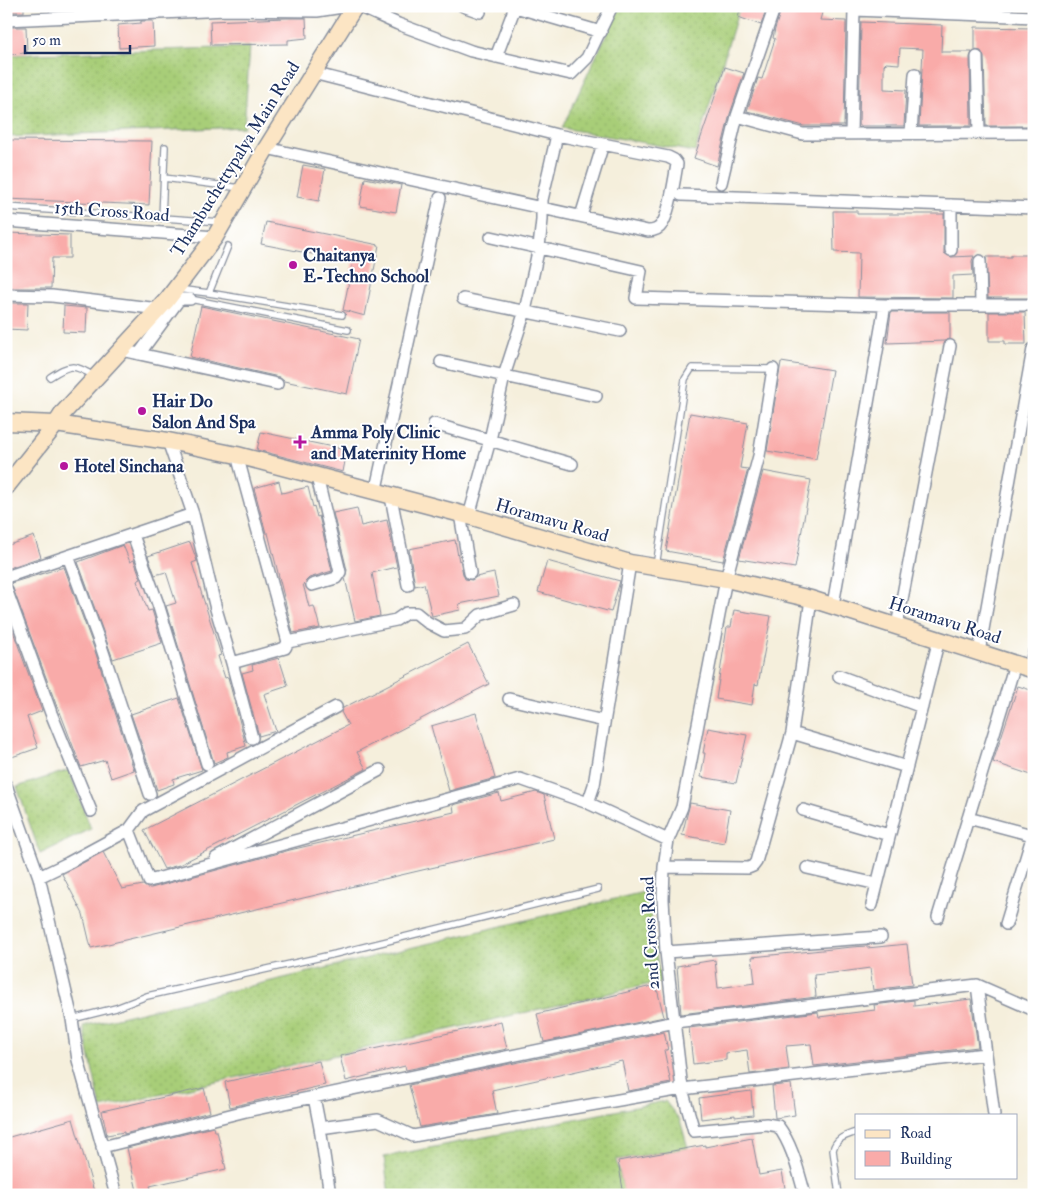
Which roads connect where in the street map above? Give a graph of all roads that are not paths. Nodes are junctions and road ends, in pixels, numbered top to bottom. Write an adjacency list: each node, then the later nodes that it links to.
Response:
1 (349, 6): 9 (street)
2 (356, 6): 11 (street); 13 (street, Thambuchettypalya Main Road)
3 (463, 6): 7 (street)
4 (612, 6): 10 (street)
5 (775, 6): 15 (street)
6 (514, 7): 10 (street); 11 (street)
7 (480, 12)
8 (1034, 17): 17 (street)
9 (6, 20)
10 (601, 32): 11 (street)
11 (496, 57)
12 (977, 58): 16 (street)
13 (313, 73): 20 (street); 23 (street, Thambuchettypalya Main Road)
14 (916, 74): 18 (street)
15 (737, 116): 17 (street); 25 (street)
16 (979, 132): 18 (street); 19 (street)
17 (851, 133): 18 (street)
18 (912, 133)
19 (1034, 133)
20 (557, 135): 21 (street); 31 (street)
21 (603, 144): 33 (street); 33 (street)
22 (165, 147): 24 (lane)
23 (266, 148): 26 (street, Thambuchettypalya Main Road); 31 (street)
24 (164, 178): 26 (lane); 34 (lane)
25 (721, 183)
26 (243, 188): 36 (street, Thambuchettypalya Main Road)
27 (681, 195): 29 (street)
28 (440, 198): 76 (street)
29 (951, 205): 32 (street); 40 (street)
30 (6, 207): 34 (lane)
31 (541, 207): 33 (street); 39 (street)
32 (1034, 208)
33 (581, 216)
34 (162, 218): 36 (lane)
35 (6, 220): 38 (street, 15th Cross Road)
36 (223, 222): 38 (street, Thambuchettypalya Main Road)
37 (491, 236): 39 (street)
38 (221, 241): 42 (street, Thambuchettypalya Main Road); 43 (lane)
39 (539, 247): 48 (street); 52 (street)
40 (951, 250)
41 (980, 261): 49 (street)
42 (175, 289): 43 (lane); 51 (street, Thambuchettypalya Main Road)
43 (210, 293): 53 (lane)
44 (6, 295): 51 (street)
45 (1034, 296): 50 (street)
46 (190, 299): 54 (lane); 59 (street)
47 (463, 299): 52 (street)
48 (885, 305): 49 (street); 92 (street)
49 (981, 305): 50 (street)
50 (1034, 305)
51 (159, 309): 57 (street, Thambuchettypalya Main Road)
52 (524, 311): 55 (street); 62 (street)
53 (342, 315)
54 (348, 330)
55 (620, 331)
56 (950, 346): 93 (street)
57 (121, 350): 59 (street); 64 (street, Thambuchettypalya Main Road)
58 (1033, 350): 96 (street)
59 (139, 354): 65 (street)
60 (441, 362): 62 (street)
61 (772, 369): 83 (lane); 86 (street, 2nd Cross Road)
62 (504, 376): 66 (street); 70 (street)
63 (50, 377): 64 (lane)
64 (96, 377): 68 (street, Thambuchettypalya Main Road)
65 (277, 384)
66 (596, 396)
67 (6, 422): 68 (street, Horamavu Road)
68 (56, 424): 71 (street, Horamavu Road); 75 (street, Thambuchettypalya Main Road)
69 (434, 424): 70 (street)
70 (490, 440): 73 (street); 79 (street)
71 (168, 441): 72 (street, Horamavu Road); 78 (street)
72 (237, 455): 74 (street, Horamavu Road); 95 (street)
73 (572, 464)
74 (317, 477): 76 (street, Horamavu Road); 87 (street)
75 (6, 487)
76 (374, 493): 77 (street, Horamavu Road)
77 (391, 497): 79 (street, Horamavu Road); 88 (street)
78 (193, 514): 80 (street); 98 (street)
79 (465, 515): 82 (street, Horamavu Road); 84 (street)
80 (133, 535): 81 (street); 107 (street)
81 (68, 556): 85 (street); 111 (street)
82 (630, 563): 83 (street, Horamavu Road); 104 (street)
83 (656, 568): 86 (street, Horamavu Road)
84 (470, 573)
85 (6, 577)
86 (726, 579): 90 (street, Horamavu Road); 119 (street, 2nd Cross Road)
87 (312, 584)
88 (408, 585)
89 (6, 588): 114 (street)
90 (811, 599): 92 (street, Horamavu Road); 105 (street)
91 (514, 605): 95 (street)
92 (833, 605): 93 (street, Horamavu Road)
93 (897, 626): 94 (street, Horamavu Road)
94 (939, 639): 96 (street, Horamavu Road); 103 (street)
95 (288, 642): 98 (street)
96 (979, 652): 99 (street, Horamavu Road)
97 (1034, 652): 99 (street)
98 (232, 662): 106 (street)
99 (1026, 667): 115 (street)
100 (839, 676): 103 (street)
101 (510, 698): 104 (street)
102 (336, 707): 116 (street)
103 (922, 707): 108 (street)
104 (604, 721): 112 (street)
105 (792, 733): 108 (street); 120 (street)
106 (252, 738)
107 (207, 764)
108 (906, 767): 118 (street)
109 (380, 770): 121 (street)
110 (6, 785): 123 (street)
111 (150, 794)
112 (588, 804): 119 (street); 121 (street)
113 (803, 810): 118 (street)
114 (91, 811)
115 (968, 818): 117 (street); 127 (street)
116 (129, 830): 121 (street); 123 (street)
117 (1033, 833): 128 (street)
118 (889, 835): 124 (street)
119 (668, 840): 120 (street, 2nd Cross Road)
120 (664, 867): 130 (street, 2nd Cross Road)
121 (196, 868)
122 (807, 868): 124 (street)
123 (39, 876): 133 (street)
124 (877, 884): 126 (street)
125 (598, 889): 133 (lane)
126 (872, 905)
127 (938, 917)
128 (1006, 924)
129 (881, 937): 130 (street)
130 (666, 952): 134 (street, 2nd Cross Road)
131 (977, 985): 132 (street); 134 (street); 135 (street)
132 (1034, 1010)
133 (72, 1019): 141 (street)
134 (675, 1022): 136 (street, 2nd Cross Road); 137 (street)
135 (985, 1054): 136 (street); 138 (street)
136 (682, 1089): 139 (street); 144 (street, 2nd Cross Road)
137 (314, 1097): 139 (street); 141 (street)
138 (994, 1114)
139 (320, 1128): 143 (street)
140 (855, 1132): 145 (lane)
141 (102, 1147): 142 (street)
142 (116, 1195)
143 (330, 1195)
144 (805, 1195)
145 (839, 1195)

